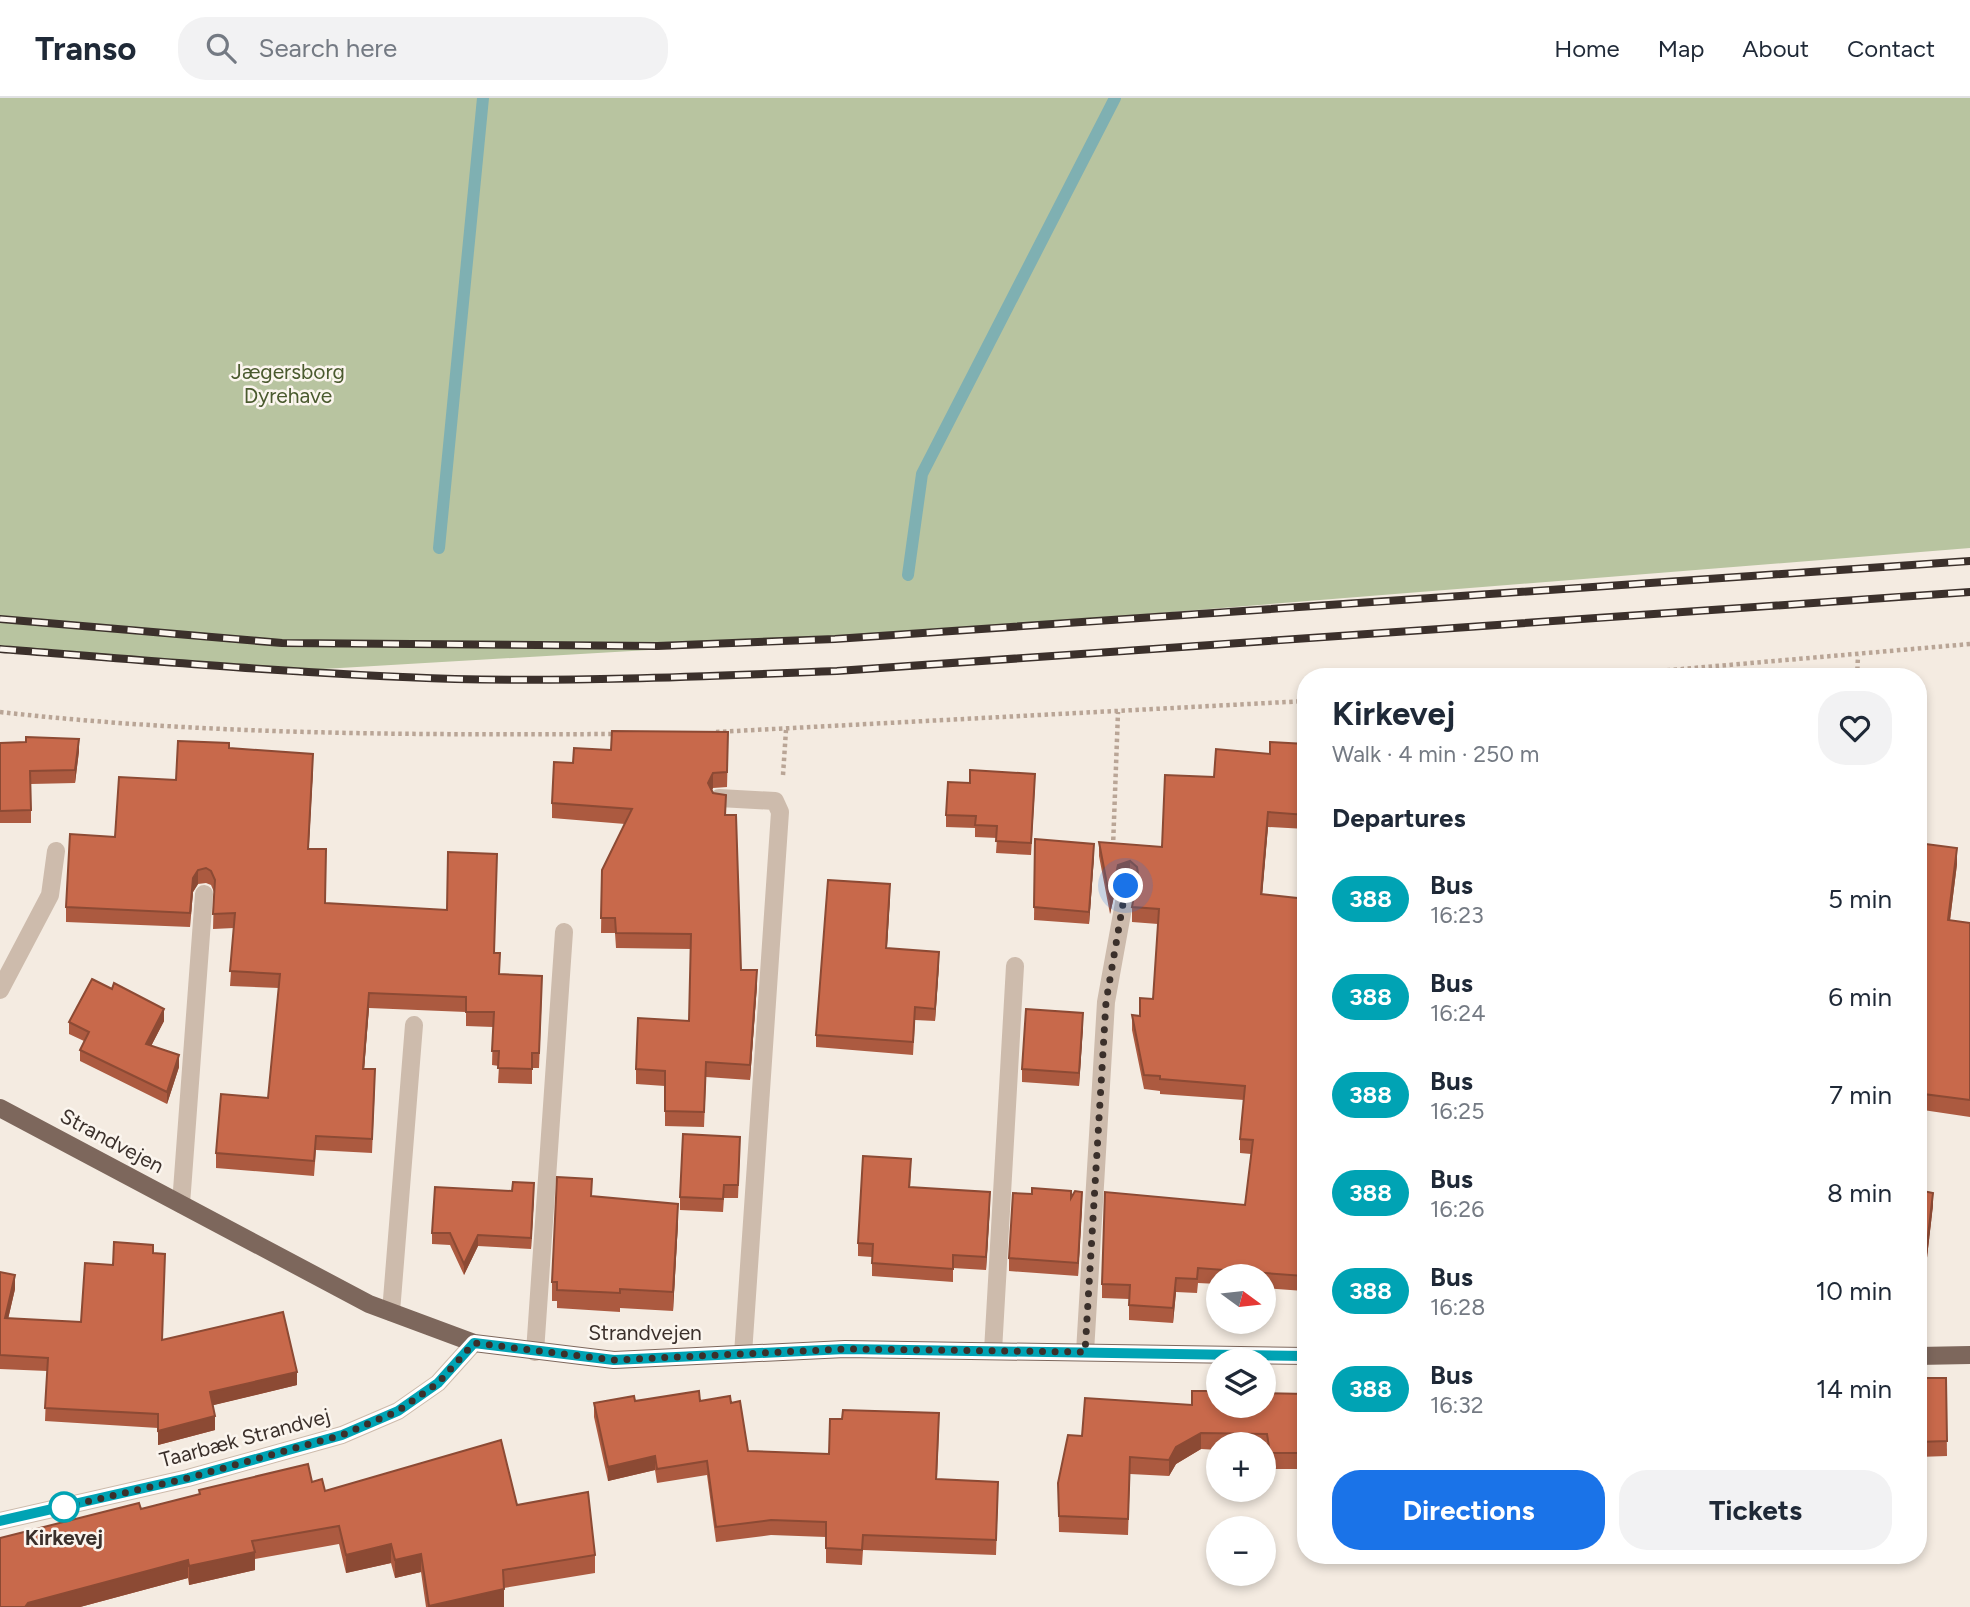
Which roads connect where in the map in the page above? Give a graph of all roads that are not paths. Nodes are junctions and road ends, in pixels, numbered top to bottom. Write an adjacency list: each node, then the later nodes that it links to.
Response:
1 (719, 798): 16 (street)
2 (56, 851): 7 (street)
3 (1126, 886): 15 (street)
4 (204, 894): 10 (street)
5 (564, 932): 14 (street)
6 (1015, 966): 13 (street)
7 (0, 990)
8 (414, 1024): 11 (street)
9 (0, 1108): 10 (main road, Strandvejen)
10 (180, 1204): 11 (main road, Strandvejen)
11 (391, 1312): 12 (main road, Strandvejen)
12 (474, 1343): 14 (main road, Strandvejen); 20 (street, Taarbæk Strandvej)
13 (993, 1351): 15 (main road, Strandvejen); 16 (main road, Strandvejen)
14 (535, 1352): 16 (main road, Strandvejen)
15 (1085, 1352): 18 (main road, Strandvejen)
16 (743, 1354)
17 (1970, 1355): 19 (main road)
18 (1297, 1356)
19 (1927, 1356)
20 (0, 1521)

